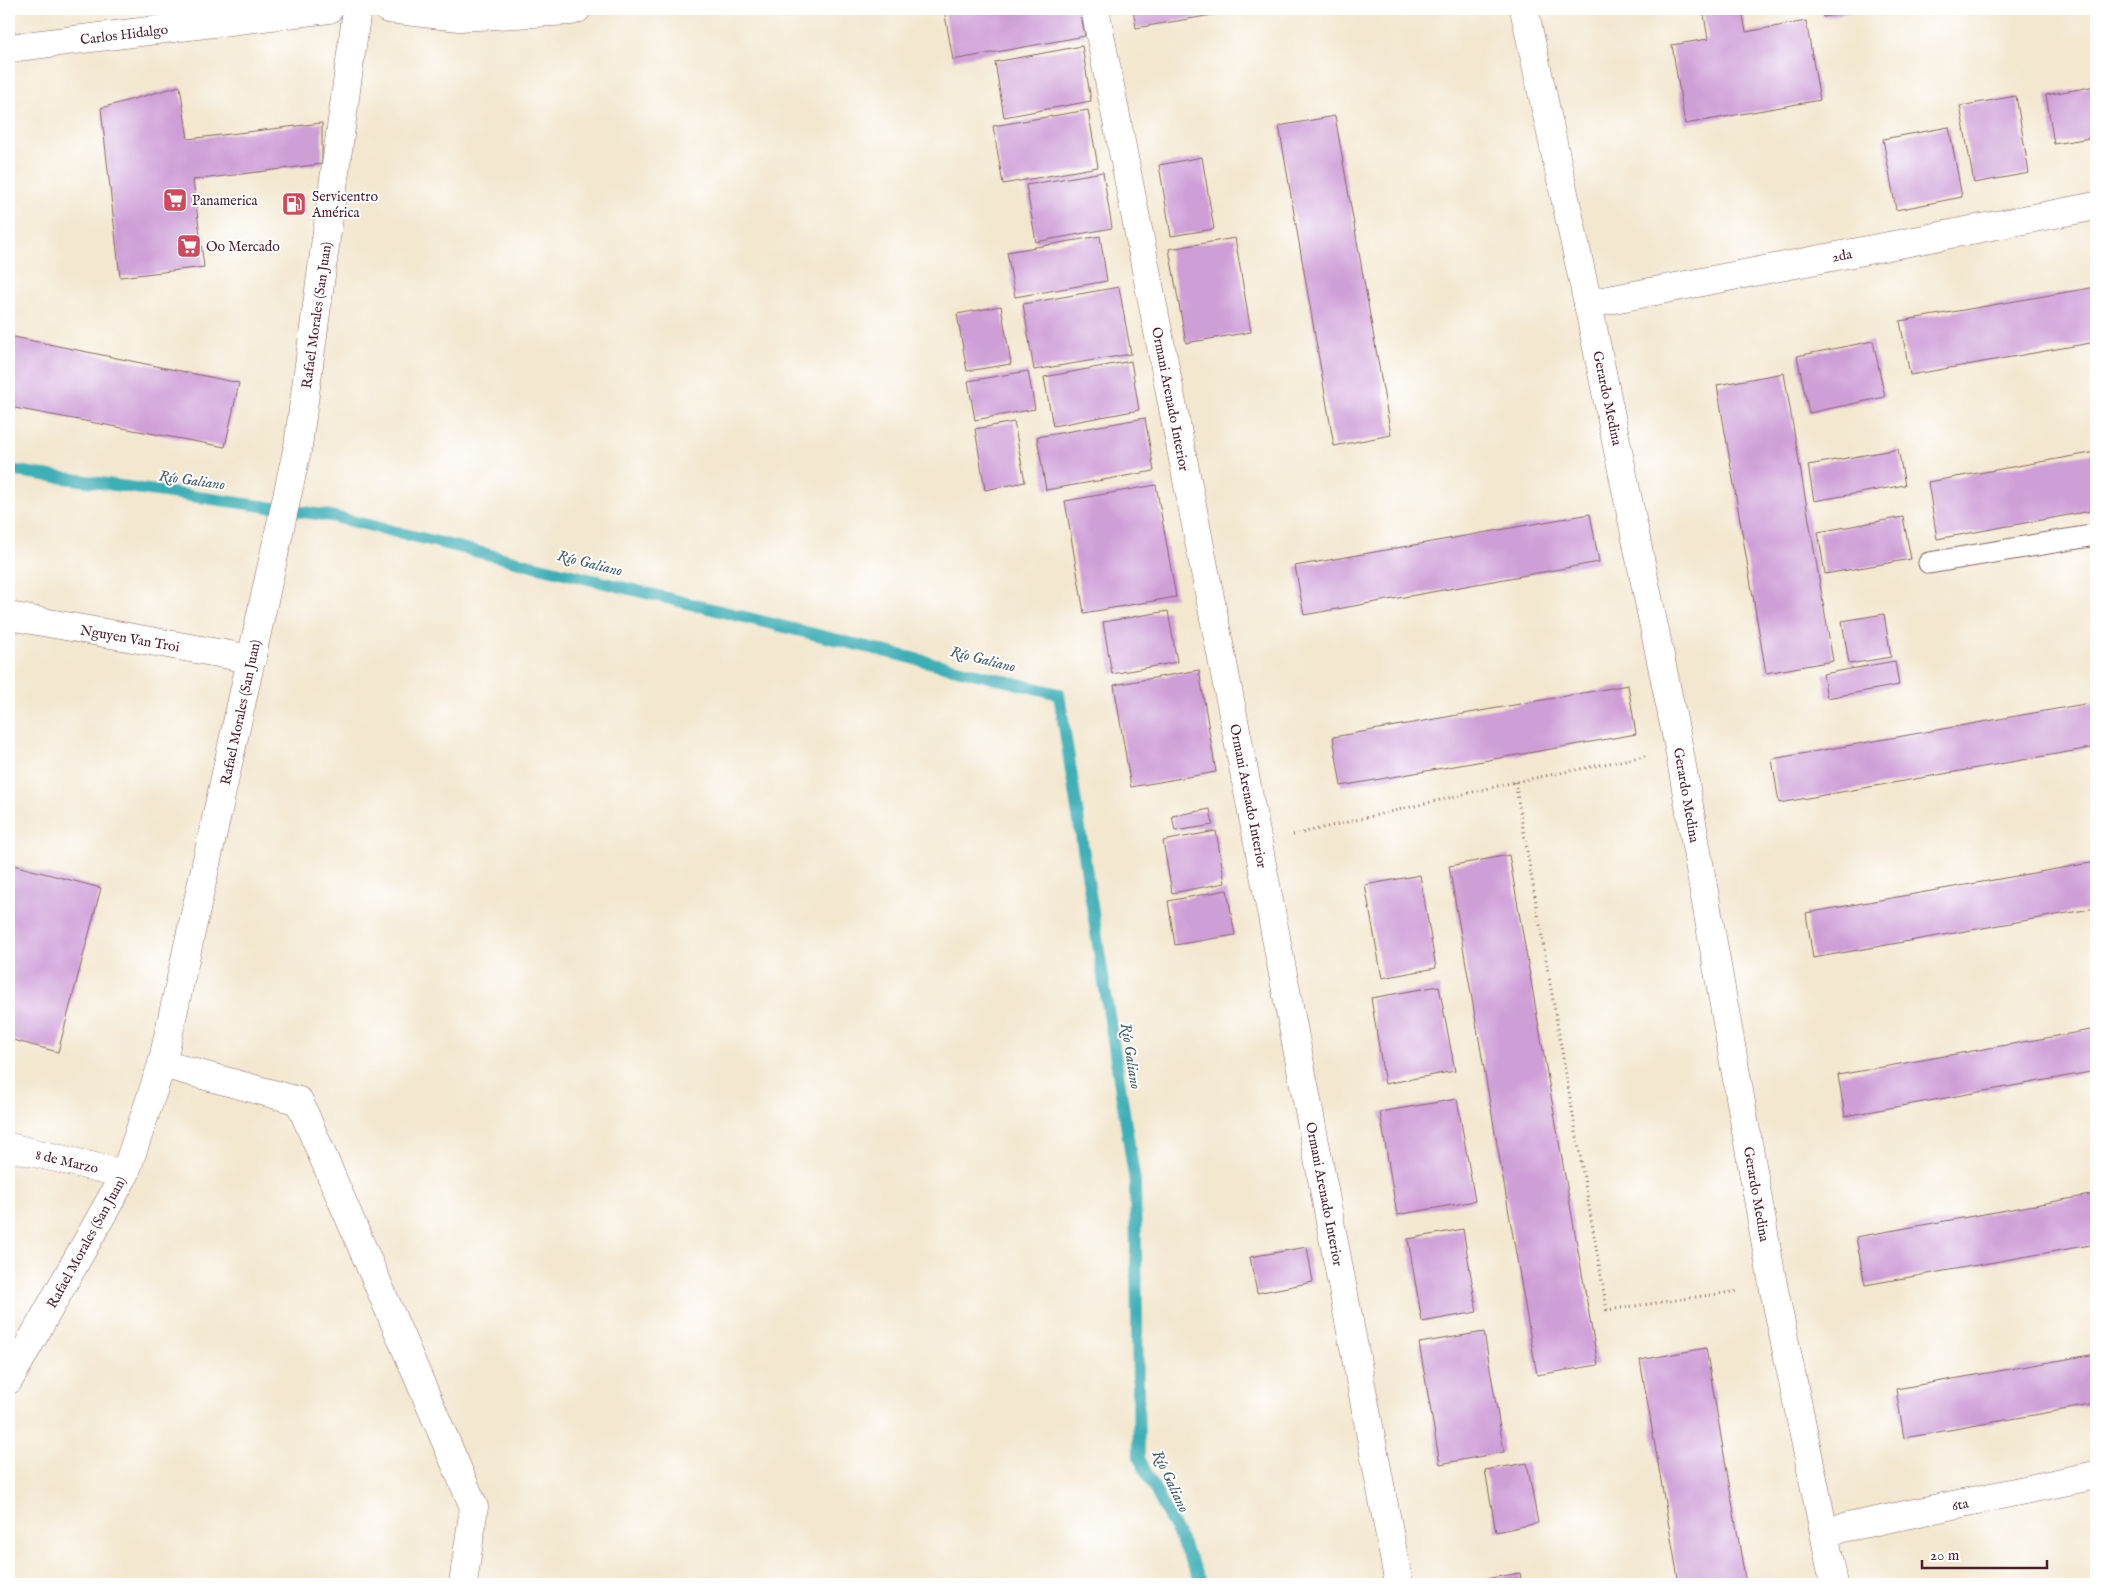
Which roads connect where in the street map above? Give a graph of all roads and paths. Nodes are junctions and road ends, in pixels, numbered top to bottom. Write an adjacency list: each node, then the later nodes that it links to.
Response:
1 (329, 9): 7 (street, Carlos Hidalgo)
2 (357, 9): 13 (street, Rafael Morales (San Juan))
3 (388, 9): 4 (street)
4 (577, 9)
5 (1095, 9): 16 (street, Ormani Arenado Interior)
6 (1524, 9): 9 (street, Gerardo Medina)
7 (9, 48)
8 (2096, 206): 9 (street, 2da)
9 (1588, 304): 14 (street, Gerardo Medina)
10 (2096, 535): 11 (lane)
11 (1929, 564)
12 (9, 616): 13 (street, Nguyen Van Troi)
13 (252, 659): 17 (street, Rafael Morales (San Juan))
14 (1679, 749): 15 (path); 20 (street, Gerardo Medina)
15 (1515, 782): 16 (path); 20 (path)
16 (1258, 843): 25 (street, Ormani Arenado Interior)
17 (162, 1064): 19 (street, Rafael Morales (San Juan)); 24 (street)
18 (9, 1147): 19 (street, 8 de Marzo)
19 (125, 1174): 21 (street, Rafael Morales (San Juan))
20 (1773, 1285): 23 (street, Gerardo Medina)
21 (9, 1380)
22 (2096, 1476): 23 (street, 6ta)
23 (1824, 1532): 26 (street, Gerardo Medina)
24 (463, 1584)
25 (1399, 1584)
26 (1834, 1584)

